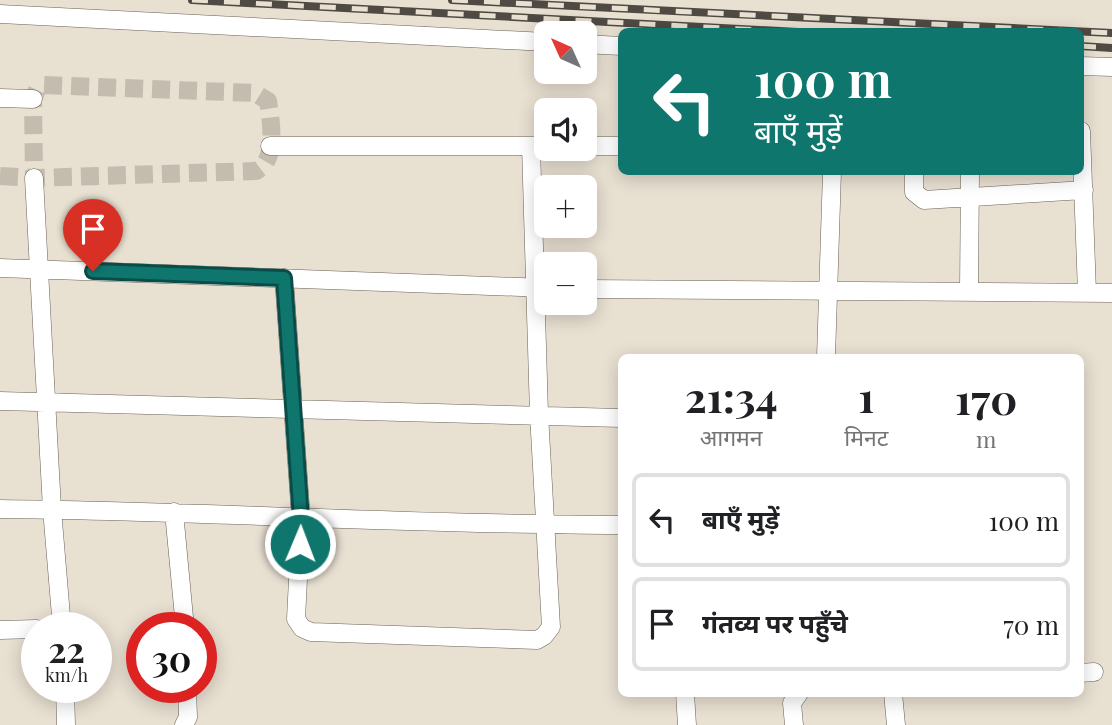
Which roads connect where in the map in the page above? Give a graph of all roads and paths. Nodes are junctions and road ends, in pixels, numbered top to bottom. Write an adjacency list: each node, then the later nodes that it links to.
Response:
1 (0, 14): 2 (street)
2 (534, 41)
3 (597, 45): 4 (street)
4 (618, 46)
5 (1084, 66): 6 (street)
6 (1112, 67)
7 (0, 98): 8 (street)
8 (33, 99)
9 (270, 146): 10 (street)
10 (534, 146)
11 (597, 146): 12 (street)
12 (618, 146)
13 (538, 161): 21 (street)
14 (832, 175): 27 (street)
15 (914, 175): 20 (street)
16 (970, 175): 20 (street)
17 (1083, 175): 19 (street)
18 (34, 178): 23 (street)
19 (1084, 190): 20 (street); 29 (street)
20 (970, 197): 28 (street)
21 (540, 252)
22 (0, 268): 23 (street)
23 (39, 270): 24 (street); 34 (street)
24 (284, 278): 25 (street); 35 (street)
25 (534, 288)
26 (597, 289): 27 (street)
27 (828, 289): 28 (street); 32 (street)
28 (969, 290): 29 (street)
29 (1087, 292): 30 (street)
30 (1112, 293)
31 (541, 315): 36 (street)
32 (825, 354)
33 (0, 401): 34 (street)
34 (45, 402): 35 (street); 39 (street)
35 (293, 411): 36 (street); 41 (street)
36 (539, 414): 37 (street); 42 (street)
37 (618, 418)
38 (0, 509): 39 (street)
39 (52, 509): 40 (street); 44 (street)
40 (174, 512): 41 (street); 45 (street)
41 (301, 519): 42 (street); 42 (street)
42 (546, 525): 43 (street)
43 (618, 526)
44 (61, 612)
45 (183, 612)
46 (21, 629): 47 (street)
47 (0, 630)
48 (685, 697): 55 (street)
49 (796, 697): 56 (street)
50 (893, 697): 57 (street)
51 (65, 703): 53 (street)
52 (188, 703): 54 (street)
53 (66, 725)
54 (184, 725)
55 (687, 725)
56 (794, 725)
57 (896, 725)

